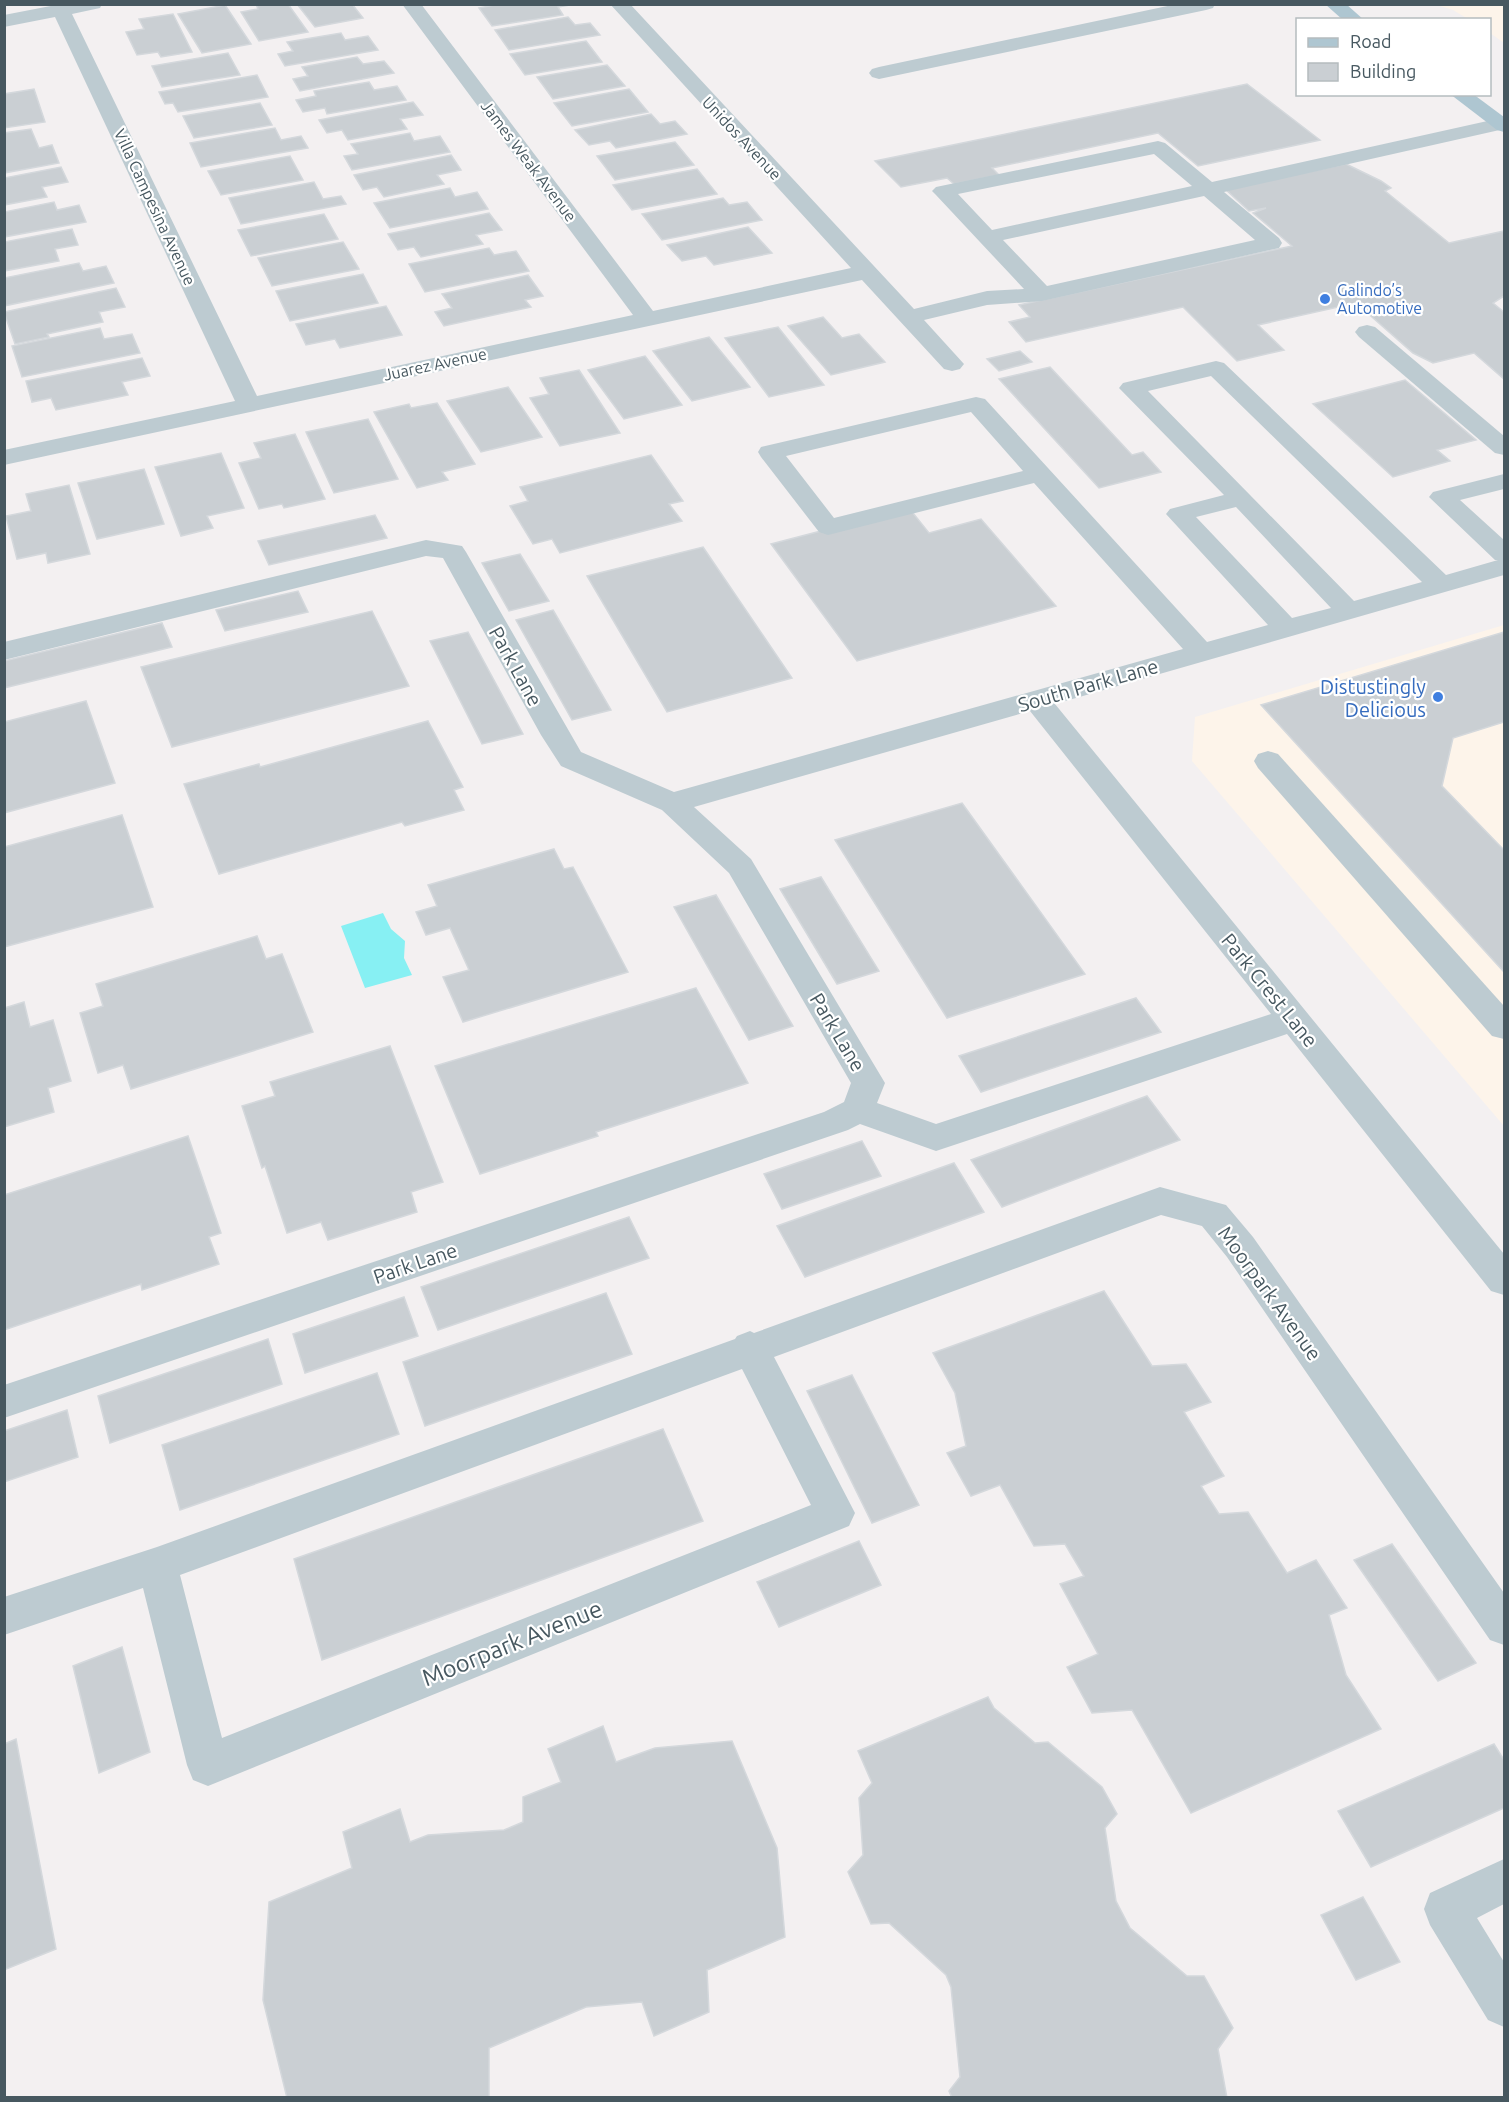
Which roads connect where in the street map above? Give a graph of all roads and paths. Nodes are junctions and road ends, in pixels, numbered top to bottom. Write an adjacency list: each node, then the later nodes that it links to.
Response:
1 (93, 4): 6 (street)
2 (411, 4): 17 (street, James Weak Avenue)
3 (619, 4): 14 (street, Unidos Avenue)
4 (1206, 4): 9 (street)
5 (1334, 4): 7 (main road)
6 (61, 10): 8 (street); 20 (street, Villa Campesina Avenue)
7 (1352, 18)
8 (4, 21)
9 (879, 73)
10 (1463, 96): 11 (main road)
11 (1503, 125): 12 (street)
12 (1208, 189): 13 (street); 13 (street); 15 (street)
13 (988, 237): 15 (street)
14 (866, 272): 16 (street, Unidos Avenue); 17 (street, Juarez Avenue)
15 (1042, 294): 16 (street)
16 (908, 317): 19 (street, Unidos Avenue)
17 (647, 318): 20 (street, Juarez Avenue)
18 (1367, 332): 21 (street)
19 (951, 364)
20 (249, 404): 22 (street, Juarez Avenue)
21 (1504, 448)
22 (4, 458)
23 (1040, 474): 23 (street); 32 (street)
24 (1504, 482): 26 (street)
25 (1240, 498): 28 (street); 29 (street); 30 (street)
26 (1504, 554)
27 (1504, 567): 28 (street, South Park Lane)
28 (1441, 585): 29 (street, South Park Lane)
29 (1349, 611): 30 (street, South Park Lane)
30 (1287, 628): 32 (street, South Park Lane)
31 (4, 651): 35 (street, Park Lane)
32 (1202, 652): 33 (street, South Park Lane)
33 (1036, 699): 35 (street, South Park Lane); 36 (street, Park Crest Lane)
34 (1268, 761): 37 (street)
35 (672, 802): 38 (street, Park Lane)
36 (1293, 1019): 38 (street); 39 (street, Park Crest Lane)
37 (1504, 1027)
38 (858, 1110): 41 (street, Park Lane)
39 (1504, 1280)
40 (750, 1347): 42 (street, Moorpark Avenue); 42 (street, Moorpark Avenue); 44 (street, Moorpark Avenue)
41 (4, 1402)
42 (157, 1564): 43 (street, Moorpark Avenue)
43 (4, 1616)
44 (1504, 1626)
45 (1504, 1881): 46 (street)
46 (1504, 2004)

